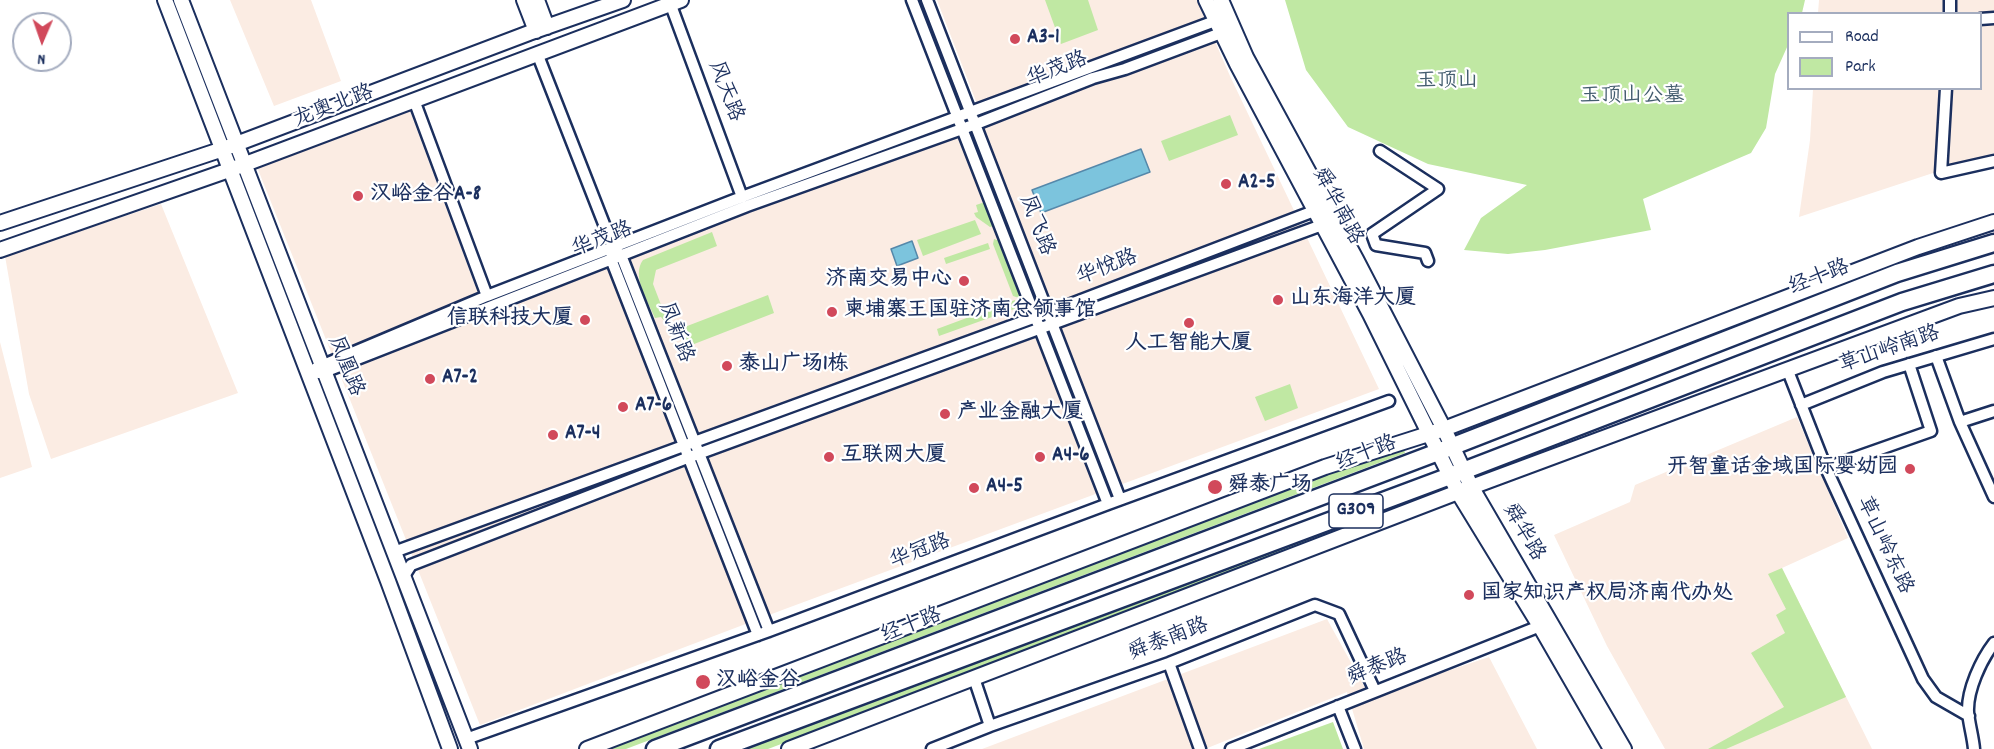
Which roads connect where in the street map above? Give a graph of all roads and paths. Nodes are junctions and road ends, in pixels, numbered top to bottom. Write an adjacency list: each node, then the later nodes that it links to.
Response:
1 (165, 0): 21 (main road, 凤凰路)
2 (181, 0): 20 (main road, 凤凰路)
3 (524, 0): 12 (main road)
4 (537, 0): 12 (main road)
5 (623, 0): 12 (main road, 龙奥北路)
6 (912, 0): 17 (street, 凤飞路)
7 (927, 0): 16 (street, 凤飞路)
8 (1206, 0): 11 (main road, 舜华南路)
9 (1221, 0): 50 (main road, 舜华南路)
10 (674, 2): 13 (main road, 龙奥北路); 25 (street, 风天路)
11 (1218, 27): 16 (street, 华茂路); 18 (street, 华茂路); 26 (main road, 舜华南路)
12 (541, 29): 20 (main road, 龙奥北路)
13 (537, 53): 15 (main road, 龙奥北路); 32 (street, 凤新路)
14 (1946, 90): 23 (street)
15 (414, 100): 24 (main road, 龙奥北路); 35 (street)
16 (971, 112): 17 (street, 华茂路); 18 (street, 凤飞路)
17 (957, 118): 19 (street, 凤飞路); 25 (street, 华茂路)
18 (976, 124): 19 (street, 华茂路); 37 (street, 凤飞路)
19 (962, 129): 32 (street, 华茂路); 38 (street, 凤飞路)
20 (236, 144): 21 (main road, 龙奥北路); 24 (main road, 凤凰路)
21 (223, 149): 24 (main road, 凤凰路); 28 (main road, 龙奥北路)
22 (1380, 152): 33 (street)
23 (1994, 161)
24 (238, 167): 31 (main road, 龙奥北路); 44 (main road, 凤凰路)
25 (742, 197): 32 (street, 华茂路)
26 (1314, 212): 29 (main road, 舜华南路); 37 (street, 华悦路)
27 (1994, 222): 50 (main road, 经十路)
28 (0, 223)
29 (1322, 225): 39 (street); 51 (main road, 舜华南路)
30 (1994, 243): 54 (highway, 经十路 / G309)
31 (0, 250)
32 (615, 254): 35 (street, 华茂路); 44 (street, 华茂路); 52 (street, 凤新路); 53 (street)
33 (1428, 261)
34 (1994, 274): 58 (highway, G309)
35 (487, 296): 44 (street, 华茂路)
36 (1994, 298): 45 (main road)
37 (1048, 312): 38 (street, 华悦路); 39 (street, 凤飞路)
38 (1035, 316): 40 (street, 凤飞路); 52 (street, 华悦路)
39 (1052, 323): 40 (street); 61 (street, 凤飞路)
40 (1039, 328): 55 (street); 62 (street, 凤飞路)
41 (1994, 339): 42 (street, 草山岭南路)
42 (1936, 356): 43 (street, 草山岭南路); 49 (street)
43 (1909, 364): 47 (street, 草山岭南路); 57 (street)
44 (318, 370): 63 (main road, 凤凰路); 76 (main road, 凤凰路)
45 (1788, 371): 47 (street, 草山岭东路); 59 (main road)
46 (1389, 401): 61 (street, 华冠路)
47 (1801, 405): 57 (street, 草山岭东路)
48 (1994, 411): 49 (street)
49 (1960, 422): 60 (street)
50 (1444, 429): 51 (main road, 经十路); 54 (main road, 舜华路)
51 (1429, 434): 54 (main road, 舜华路); 77 (main road, 经十路)
52 (695, 441): 53 (street, 华悦路); 55 (street, 凤新路)
53 (682, 445): 56 (street); 63 (street, 华悦路)
54 (1445, 449): 58 (main road, 舜华路); 78 (highway, 经十路 / G309)
55 (700, 454): 56 (street); 66 (street, 凤新路)
56 (687, 458): 64 (street); 67 (street)
57 (1826, 468): 73 (street, 草山岭东路)
58 (1457, 473): 59 (main road, 舜华路); 79 (highway, G309)
59 (1465, 490): 65 (main road, 舜华路); 70 (main road); 86 (main road, 舜华路)
60 (1994, 497)
61 (1120, 499): 62 (street, 华冠路)
62 (1107, 504): 66 (street, 华冠路)
63 (394, 552): 64 (main road, 凤凰路)
64 (404, 576): 75 (main road, 凤凰路)
65 (1540, 626): 71 (street, 舜泰路); 85 (main road, 舜华路)
66 (769, 631): 67 (street, 华冠路)
67 (758, 635): 75 (street, 华冠路)
68 (1994, 643): 73 (street)
69 (1169, 663): 71 (street, 舜泰南路); 74 (street, 舜泰南路); 82 (street)
70 (974, 678): 74 (street); 80 (main road)
71 (1375, 692): 72 (street, 舜泰路)
72 (1338, 706): 83 (street, 舜泰路); 84 (street)
73 (1969, 716): 87 (street)
74 (990, 726): 81 (street, 舜泰南路)
75 (468, 744)
76 (450, 749)
77 (587, 749)
78 (655, 749)
79 (719, 749)
80 (789, 749)
81 (932, 749)
82 (1200, 749)
83 (1232, 749)
84 (1355, 749)
85 (1611, 749)
86 (1624, 749)
87 (1974, 749)

